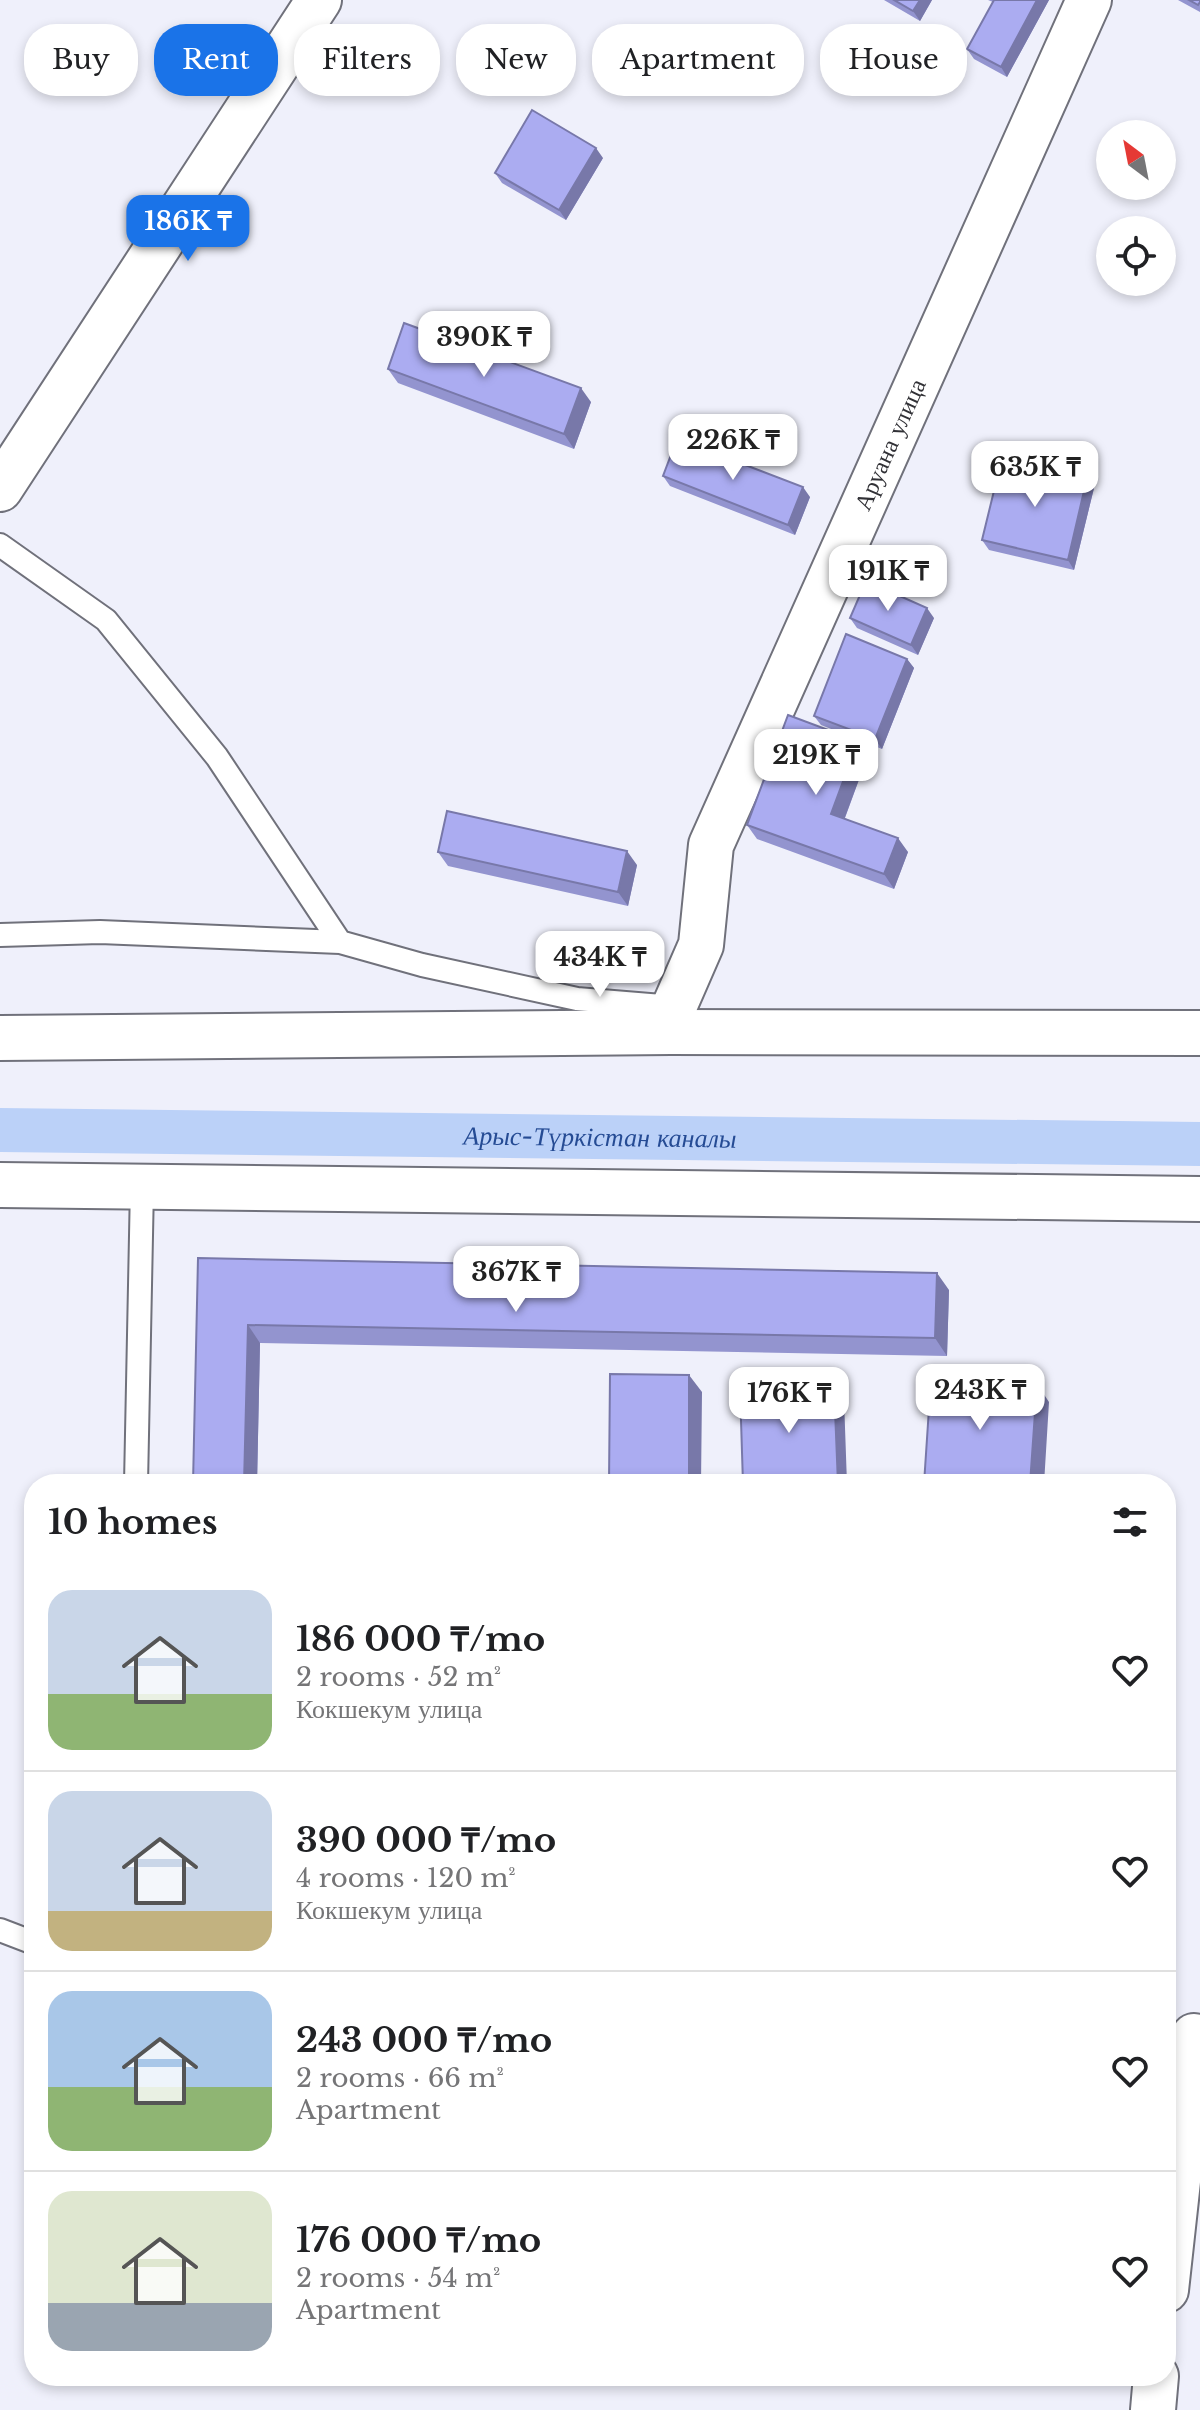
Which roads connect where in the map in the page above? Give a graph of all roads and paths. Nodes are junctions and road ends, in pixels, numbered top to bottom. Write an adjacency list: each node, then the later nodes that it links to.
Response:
1 (319, 0): 3 (street)
2 (1089, 0): 7 (street, Аруана улица)
3 (0, 489)
4 (0, 545): 6 (lane)
5 (0, 935): 6 (lane)
6 (340, 942): 7 (lane)
7 (672, 1020): 8 (street); 9 (street)
8 (1200, 1033)
9 (0, 1038)
10 (0, 1185): 11 (street)
11 (142, 1186): 12 (street); 13 (lane)
12 (1200, 1199)
13 (136, 1474)
14 (0, 1930): 15 (lane)
15 (24, 1939)
16 (1187, 2035): 17 (street)
17 (1176, 2169)
18 (1155, 2386): 19 (street)
19 (1153, 2410)

